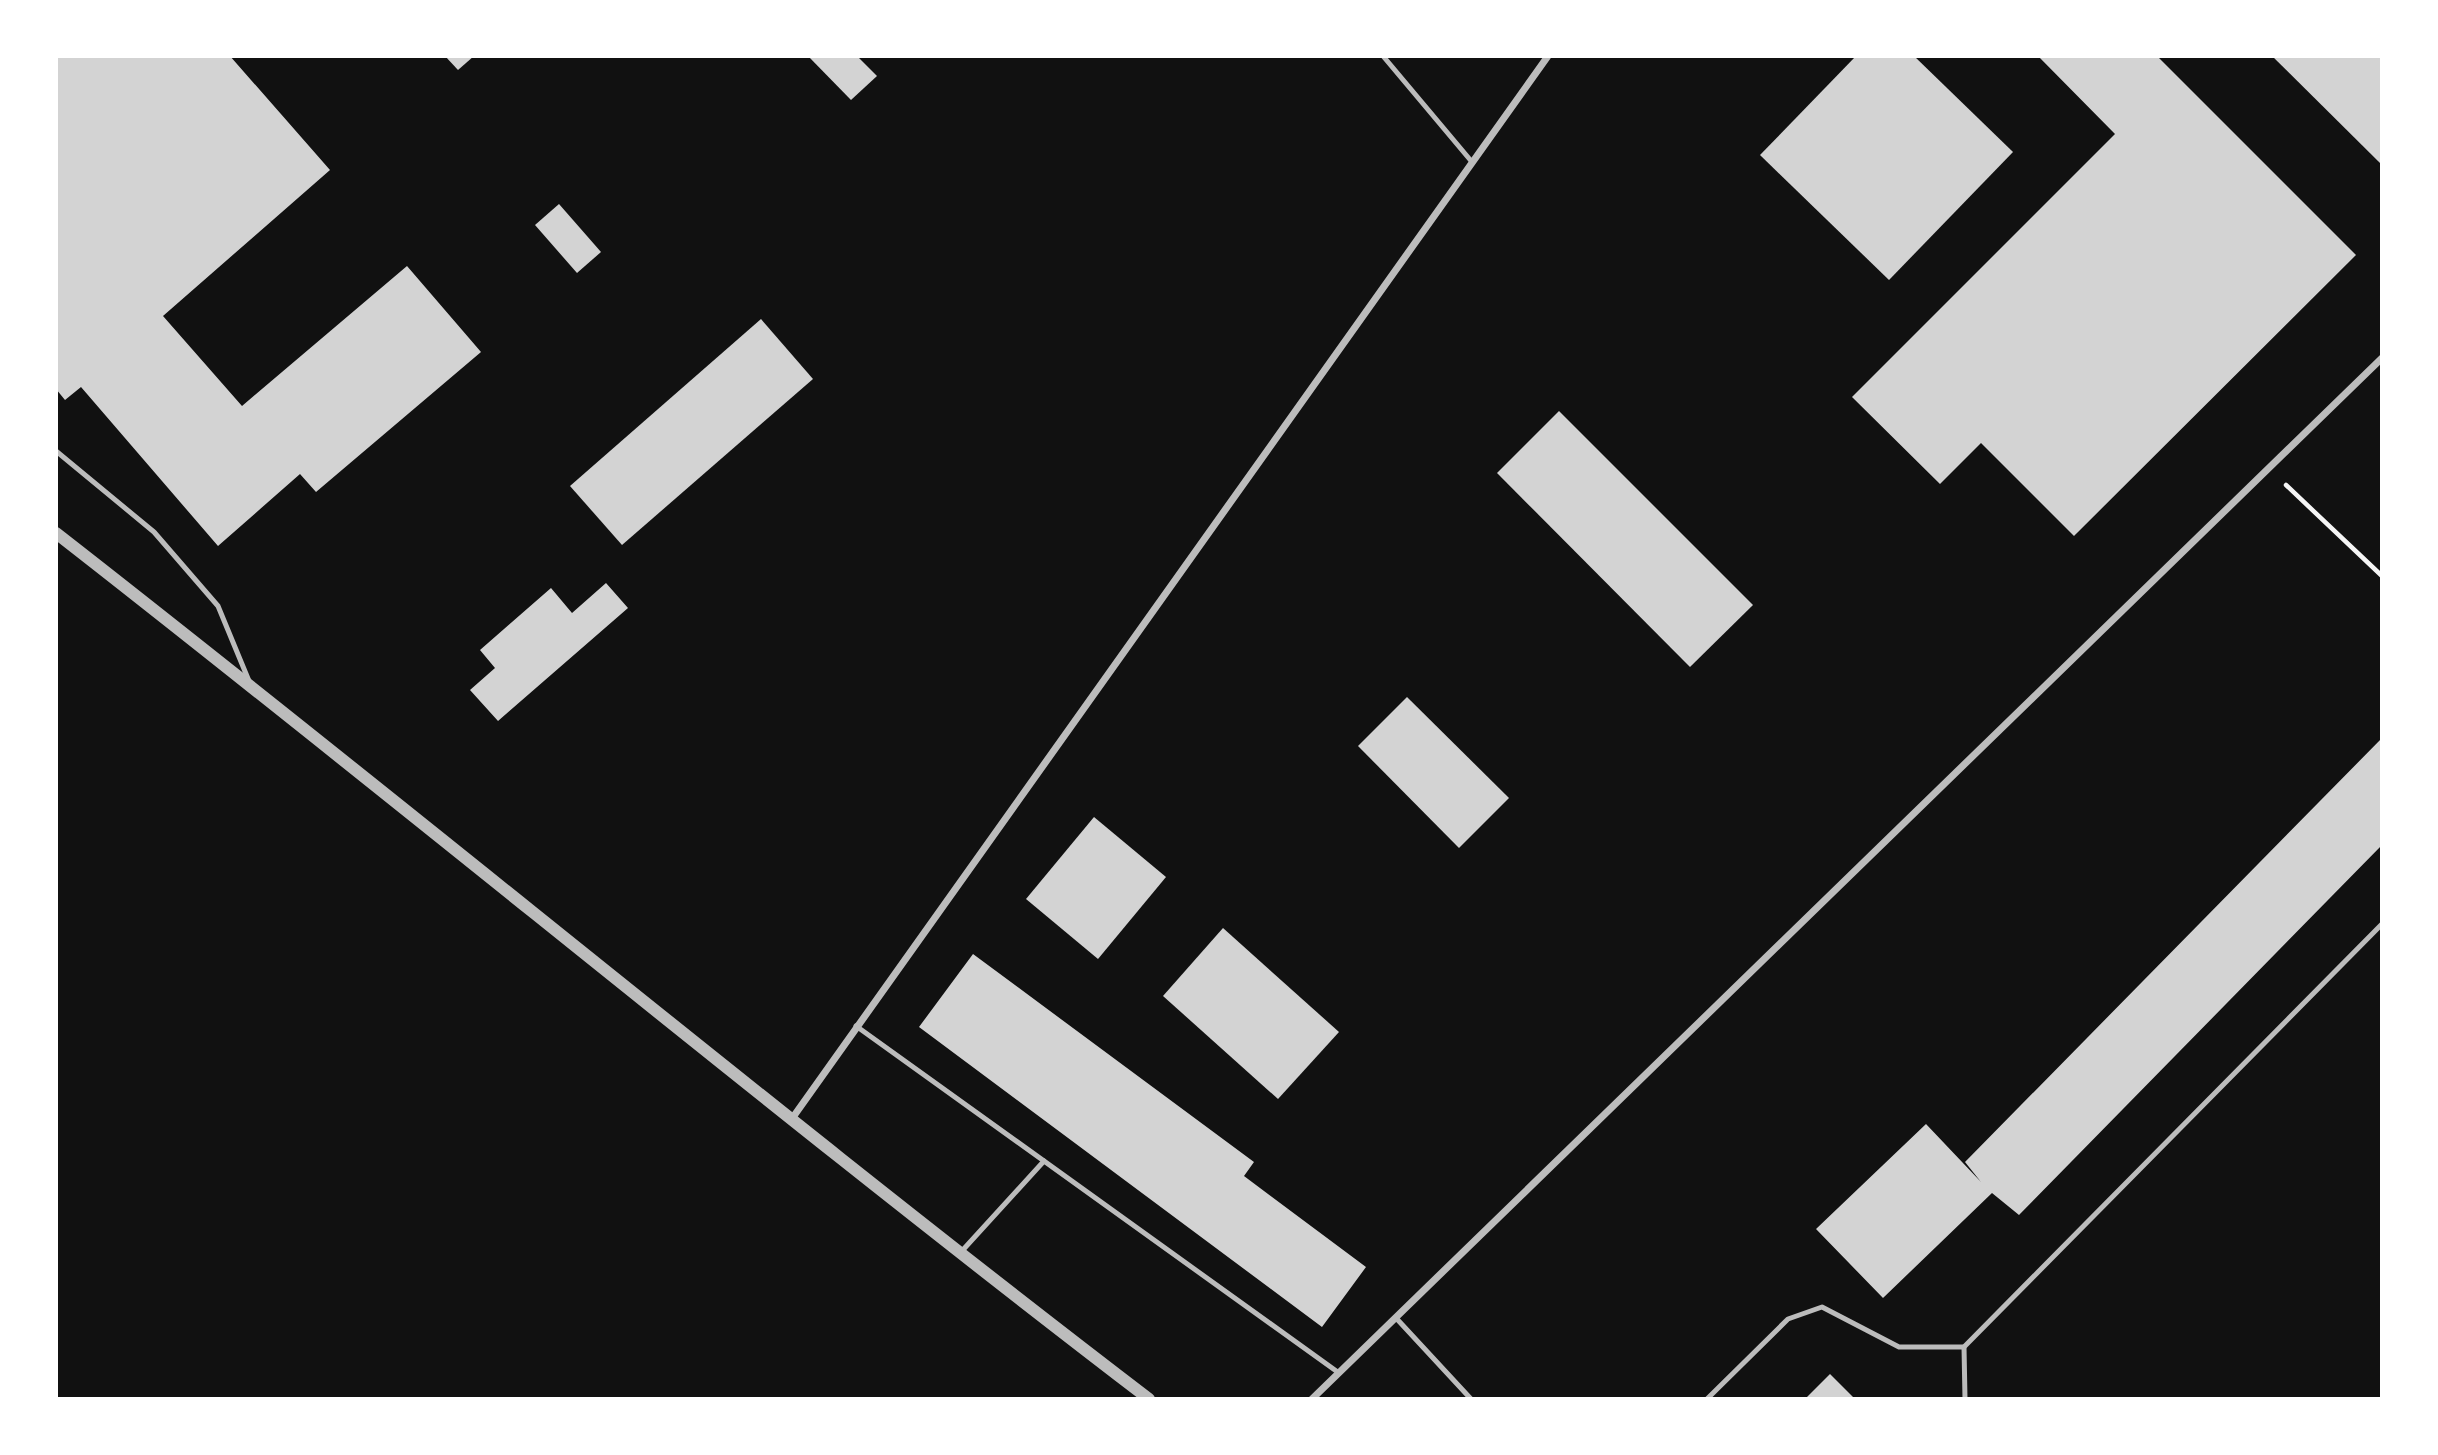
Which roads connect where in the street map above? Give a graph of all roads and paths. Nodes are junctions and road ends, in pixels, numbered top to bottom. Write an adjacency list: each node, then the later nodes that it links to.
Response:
1 (1383, 56): 3 (lane)
2 (1548, 56): 3 (street)
3 (1472, 162): 11 (street)
4 (2382, 358): 6 (street)
5 (56, 451): 9 (lane)
6 (2268, 469): 8 (path); 15 (street)
7 (56, 533): 9 (street)
8 (2382, 576)
9 (250, 684): 12 (street)
10 (2382, 924): 16 (lane)
11 (856, 1026): 12 (street); 13 (lane)
12 (791, 1120): 14 (street)
13 (1044, 1161): 14 (lane); 17 (lane)
14 (959, 1254): 18 (street)
15 (1396, 1318): 17 (street); 20 (lane)
16 (1964, 1347): 21 (lane); 22 (lane)
17 (1339, 1373): 19 (street)
18 (1149, 1399)
19 (1312, 1399)
20 (1471, 1399)
21 (1707, 1399)
22 (1965, 1399)

